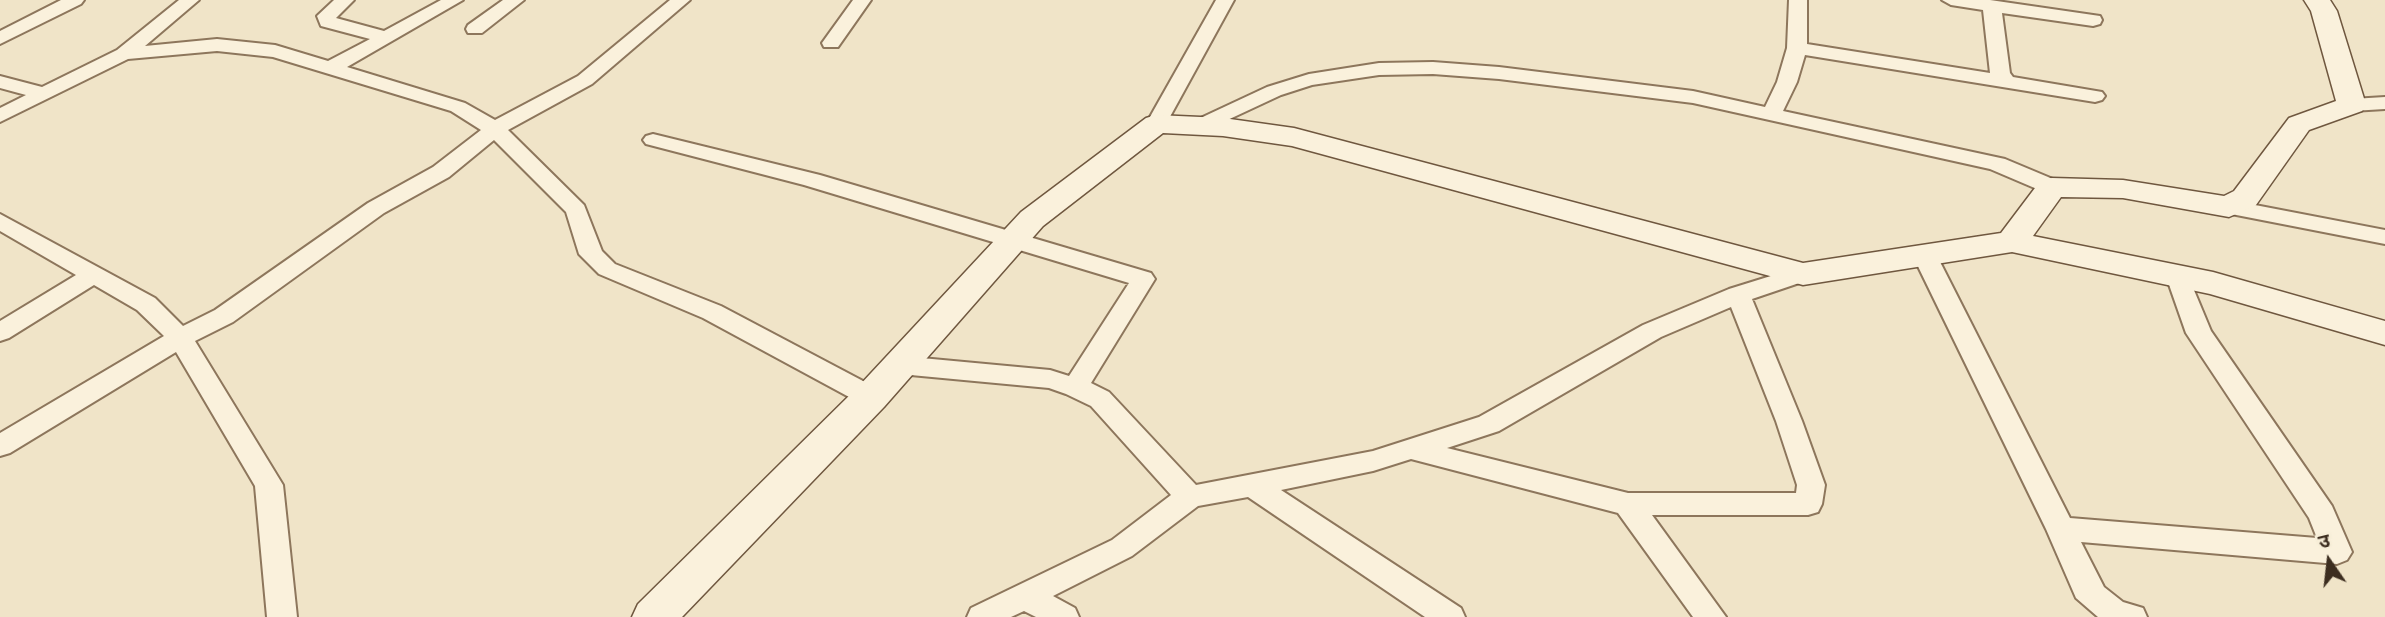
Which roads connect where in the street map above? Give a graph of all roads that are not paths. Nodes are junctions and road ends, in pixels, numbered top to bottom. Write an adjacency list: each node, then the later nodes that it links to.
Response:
1 (75, 0): 17 (street)
2 (183, 0): 3 (street)
3 (190, 0): 20 (street)
4 (345, 0): 16 (street)
5 (454, 0): 16 (street)
6 (515, 0): 15 (street)
7 (681, 0): 32 (street)
8 (862, 0): 18 (street)
9 (1225, 0): 30 (street)
10 (1798, 0): 19 (street)
11 (1951, 0): 13 (street)
12 (2317, 0): 27 (street)
13 (1992, 6): 14 (street); 22 (street)
14 (2093, 20)
15 (475, 29)
16 (386, 37): 21 (street)
17 (0, 38)
18 (831, 43)
19 (1797, 48): 22 (street); 28 (street)
20 (124, 54): 21 (street); 24 (street)
21 (330, 68): 32 (street)
22 (2006, 81): 25 (street)
23 (0, 82): 24 (street)
24 (43, 94): 29 (street)
25 (2095, 96)
26 (2385, 103): 27 (street)
27 (2352, 106): 35 (street)
28 (1770, 115): 31 (street); 34 (street)
29 (0, 116)
30 (1156, 124): 31 (street); 38 (street)
31 (1199, 126): 42 (street)
32 (495, 129): 47 (street); 50 (street)
33 (653, 140): 38 (street)
34 (2052, 187): 35 (street); 39 (street)
35 (2229, 207): 37 (street)
36 (0, 221): 41 (street)
37 (2385, 237)
38 (1014, 239): 48 (street); 49 (street)
39 (2012, 242): 40 (street); 43 (street)
40 (1924, 254): 42 (street); 56 (street)
41 (95, 274): 45 (street); 47 (street)
42 (1803, 274): 44 (street)
43 (2178, 276): 46 (street); 56 (street)
44 (1738, 295): 52 (street); 55 (street)
45 (0, 332)
46 (2385, 334)
47 (180, 338): 51 (street); 58 (street)
48 (900, 365): 49 (street); 50 (street)
49 (1076, 387): 54 (street)
50 (870, 397): 59 (street)
51 (0, 446)
52 (1412, 449): 53 (street); 55 (street)
53 (1252, 485): 54 (street); 62 (street)
54 (1190, 497): 57 (street)
55 (1628, 504): 63 (street)
56 (2061, 529): 64 (street)
57 (1024, 596): 60 (street); 61 (street)
58 (282, 617)
59 (654, 617)
60 (982, 617)
61 (1064, 617)
62 (1450, 617)
63 (1711, 617)
64 (2132, 617)

